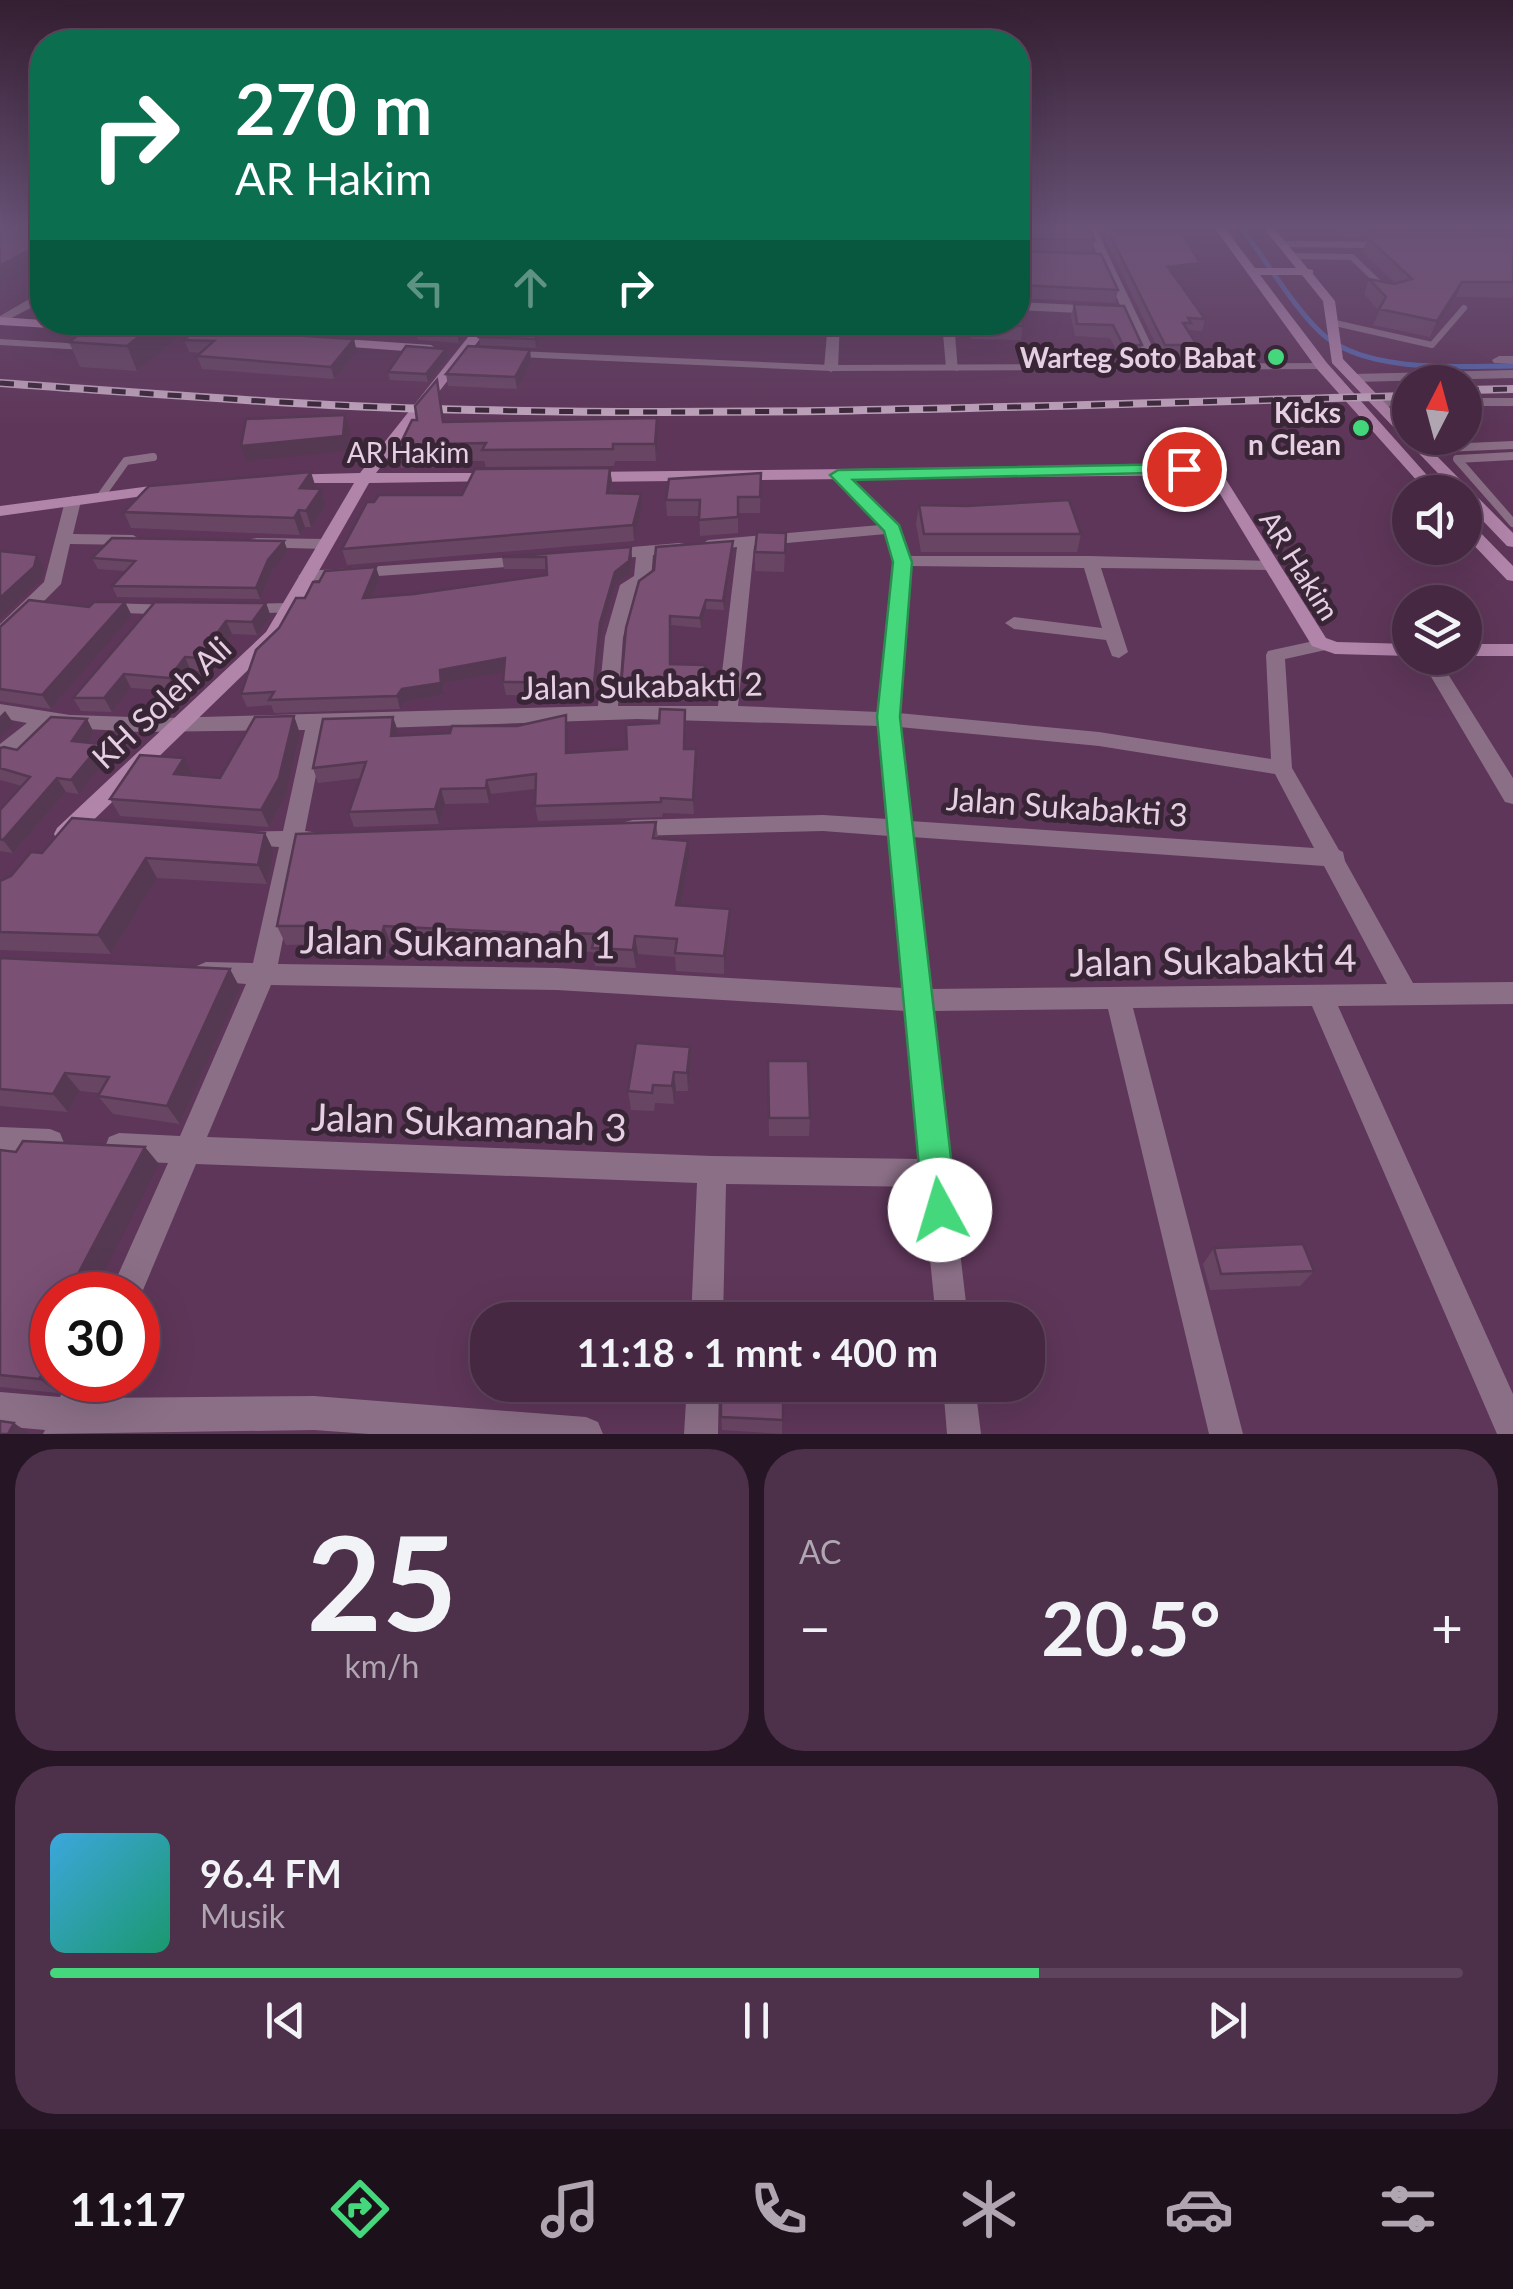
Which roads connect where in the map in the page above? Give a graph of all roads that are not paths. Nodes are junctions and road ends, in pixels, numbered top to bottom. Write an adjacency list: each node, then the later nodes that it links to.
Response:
1 (1119, 294): 7 (street)
2 (1272, 294): 24 (street)
3 (1323, 294): 10 (street)
4 (30, 304): 8 (street)
5 (1030, 307): 7 (street)
6 (1464, 308): 10 (lane)
7 (1127, 311): 23 (street)
8 (0, 321): 9 (street)
9 (30, 322)
10 (1336, 329): 22 (street)
11 (106, 335): 18 (lane)
12 (218, 335): 16 (street)
13 (476, 335): 19 (street, KH Soleh Ali)
14 (833, 335): 25 (street)
15 (949, 335): 26 (street)
16 (232, 336)
17 (309, 341): 19 (street)
18 (0, 342)
19 (463, 351): 20 (lane); 46 (street, KH Soleh Ali)
20 (480, 352)
21 (498, 352): 25 (lane)
22 (1336, 358): 27 (street); 30 (street)
23 (1154, 365): 24 (lane); 26 (lane)
24 (1322, 366): 43 (street)
25 (831, 368): 26 (lane)
26 (953, 368)
27 (1392, 374)
28 (1513, 374): 29 (street)
29 (1482, 375)
30 (1354, 378): 31 (street); 34 (street)
31 (1392, 378)
32 (1482, 402): 33 (street)
33 (1513, 402)
34 (1379, 403): 35 (street); 36 (street)
35 (1392, 403)
36 (1392, 417)
37 (1482, 444): 38 (street)
38 (1513, 445)
39 (1428, 455): 44 (street)
40 (153, 456): 50 (lane)
41 (1513, 456): 54 (lane)
42 (838, 475): 48 (street, AR Hakim); 55 (street); 68 (street, AR Hakim)
43 (1419, 475)
44 (1447, 475)
45 (262, 478): 46 (street, AR Hakim)
46 (364, 478): 47 (street, AR Hakim); 61 (street, KH Soleh Ali)
47 (516, 478)
48 (563, 478)
49 (189, 486): 50 (street)
50 (101, 496): 51 (street)
51 (73, 500): 53 (street); 56 (street)
52 (1482, 510): 60 (street)
53 (0, 512)
54 (1513, 523)
55 (893, 529): 59 (street); 67 (street)
56 (65, 539): 57 (street); 74 (street)
57 (158, 541)
58 (232, 542): 61 (street)
59 (746, 542): 63 (street); 81 (street)
60 (1513, 542)
61 (326, 544): 69 (street, KH Soleh Ali)
62 (1482, 544): 70 (street)
63 (645, 551): 64 (street); 82 (street)
64 (588, 556)
65 (542, 560): 69 (street)
66 (1090, 561): 67 (street); 68 (street); 73 (street)
67 (902, 562): 84 (street)
68 (1269, 565): 75 (street, AR Hakim)
69 (307, 576): 72 (street, KH Soleh Ali)
70 (1513, 576)
71 (85, 607): 72 (street)
72 (289, 608): 85 (street, KH Soleh Ali)
73 (1014, 622)
74 (0, 634)
75 (1323, 645): 76 (street); 88 (street)
76 (1392, 649)
77 (1482, 650): 78 (street)
78 (1513, 650)
79 (1438, 675): 89 (street)
80 (0, 711): 83 (street, Jalan Sukabakti 2)
81 (727, 712): 82 (street, Jalan Sukabakti 2); 84 (street, Jalan Sukabakti 2)
82 (608, 714): 86 (street, Jalan Sukabakti 2)
83 (57, 716): 85 (street, Jalan Sukabakti 2); 87 (street)
84 (888, 717): 88 (street, Jalan Sukabakti 2); 91 (street)
85 (179, 725): 86 (street, Jalan Sukabakti 2); 90 (street, KH Soleh Ali)
86 (316, 726): 96 (street)
87 (0, 755)
88 (1282, 768): 98 (street)
89 (1513, 796)
90 (75, 825): 92 (street); 97 (street, KH Soleh Ali)
91 (903, 827): 93 (street, Jalan Sukabakti 3); 98 (street, Jalan Sukabakti 3); 104 (street)
92 (114, 828)
93 (600, 830)
94 (212, 835): 96 (street)
95 (350, 839): 96 (street)
96 (290, 841): 100 (street)
97 (50, 848)
98 (1335, 858): 101 (street)
99 (189, 972): 100 (street, Jalan Sukamanah 1)
100 (263, 975): 104 (street, Jalan Sukamanah 1); 107 (street)
101 (1406, 993): 102 (street, Jalan Sukabakti 4); 103 (street, Jalan Sukabakti 4)
102 (1513, 994)
103 (1320, 995): 105 (street, Jalan Sukabakti 4); 117 (street)
104 (915, 1000): 105 (street, Jalan Sukabakti 4); 109 (street)
105 (1118, 1000): 121 (street)
106 (0, 1140): 107 (street, Jalan Sukamanah 3)
107 (190, 1151): 108 (street, Jalan Sukamanah 3); 110 (street)
108 (712, 1170): 109 (street, Jalan Sukamanah 3); 111 (street)
109 (936, 1173): 112 (street)
110 (135, 1272)
111 (708, 1302)
112 (950, 1302)
113 (703, 1402): 119 (street)
114 (961, 1402): 120 (street)
115 (0, 1409): 116 (street)
116 (65, 1424): 118 (street)
117 (1513, 1432)
118 (586, 1434)
119 (701, 1434)
120 (964, 1434)
121 (1226, 1434)

